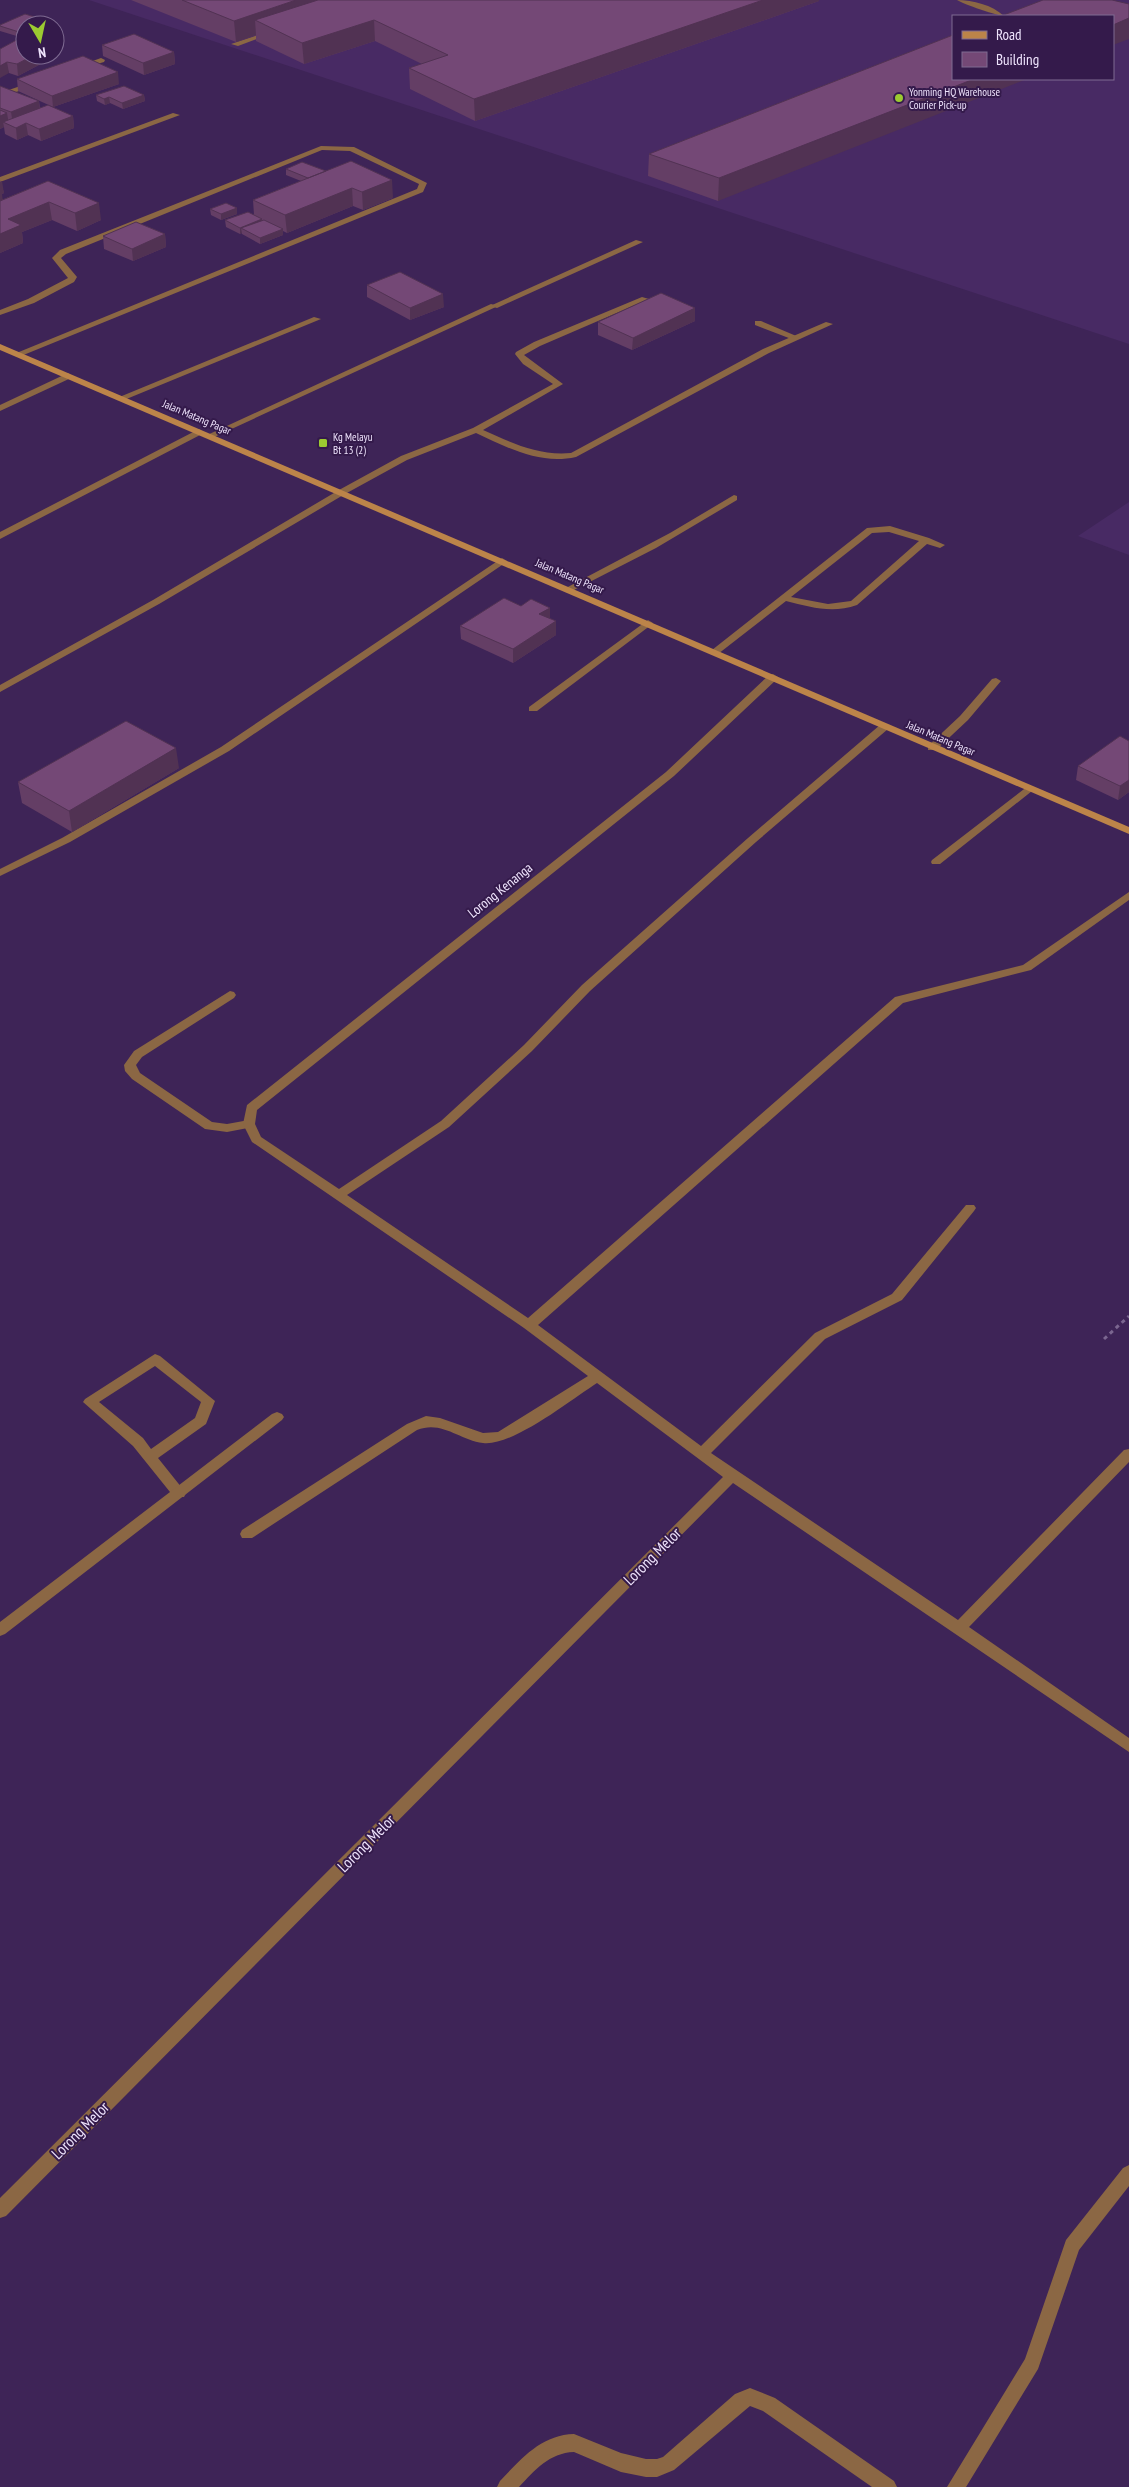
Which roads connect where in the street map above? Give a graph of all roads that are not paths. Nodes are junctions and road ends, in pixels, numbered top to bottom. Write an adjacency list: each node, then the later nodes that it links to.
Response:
1 (960, 0): 2 (street)
2 (999, 15)
3 (280, 30): 4 (street)
4 (235, 44)
5 (101, 60): 6 (street)
6 (73, 70)
7 (37, 82): 8 (street)
8 (0, 95)
9 (176, 115): 10 (street)
10 (0, 180)
11 (638, 242): 25 (street)
12 (645, 300): 23 (street)
13 (0, 313): 19 (street)
14 (317, 319): 21 (street)
15 (758, 323): 17 (street)
16 (829, 324): 17 (street)
17 (797, 338): 23 (street)
18 (0, 346): 19 (main road, Jalan Matang Pagar)
19 (18, 354): 20 (main road, Jalan Matang Pagar)
20 (68, 376): 21 (main road, Jalan Matang Pagar); 22 (street)
21 (121, 398): 24 (main road, Jalan Matang Pagar)
22 (0, 408)
23 (476, 430): 26 (street)
24 (199, 432): 25 (main road, Jalan Matang Pagar); 28 (street)
25 (209, 436): 26 (main road, Jalan Matang Pagar)
26 (342, 492): 31 (main road, Jalan Matang Pagar); 38 (street)
27 (734, 498): 32 (street)
28 (0, 536)
29 (926, 540): 30 (street); 33 (street); 33 (street)
30 (940, 545)
31 (502, 561): 32 (main road, Jalan Matang Pagar); 45 (street)
32 (569, 589): 34 (main road, Jalan Matang Pagar)
33 (784, 598): 35 (street)
34 (648, 623): 35 (main road, Jalan Matang Pagar); 39 (street)
35 (715, 652): 36 (main road, Jalan Matang Pagar)
36 (773, 678): 40 (main road, Jalan Matang Pagar); 48 (street, Lorong Kenanga)
37 (996, 681): 41 (street)
38 (0, 689)
39 (533, 709)
40 (884, 727): 41 (main road, Jalan Matang Pagar); 49 (street)
41 (932, 748): 42 (main road, Jalan Matang Pagar)
42 (1028, 789): 43 (main road, Jalan Matang Pagar); 44 (street)
43 (1129, 831)
44 (936, 862)
45 (0, 873)
46 (1129, 895): 51 (street)
47 (230, 995): 48 (street)
48 (249, 1124): 49 (street)
49 (339, 1196): 51 (street)
50 (970, 1208): 54 (street)
51 (529, 1325): 52 (street)
52 (598, 1376): 54 (street); 59 (street)
53 (277, 1417): 58 (street)
54 (702, 1454): 57 (street)
55 (1129, 1454): 60 (street)
56 (150, 1457): 56 (street); 58 (street)
57 (732, 1476): 60 (street); 64 (street, Lorong Melor)
58 (178, 1493): 61 (street)
59 (247, 1534)
60 (959, 1628): 62 (street)
61 (0, 1630)
62 (1129, 1746)
63 (1129, 2173): 67 (street)
64 (0, 2210)
65 (506, 2487): 66 (street)
66 (888, 2487)
67 (956, 2487)

